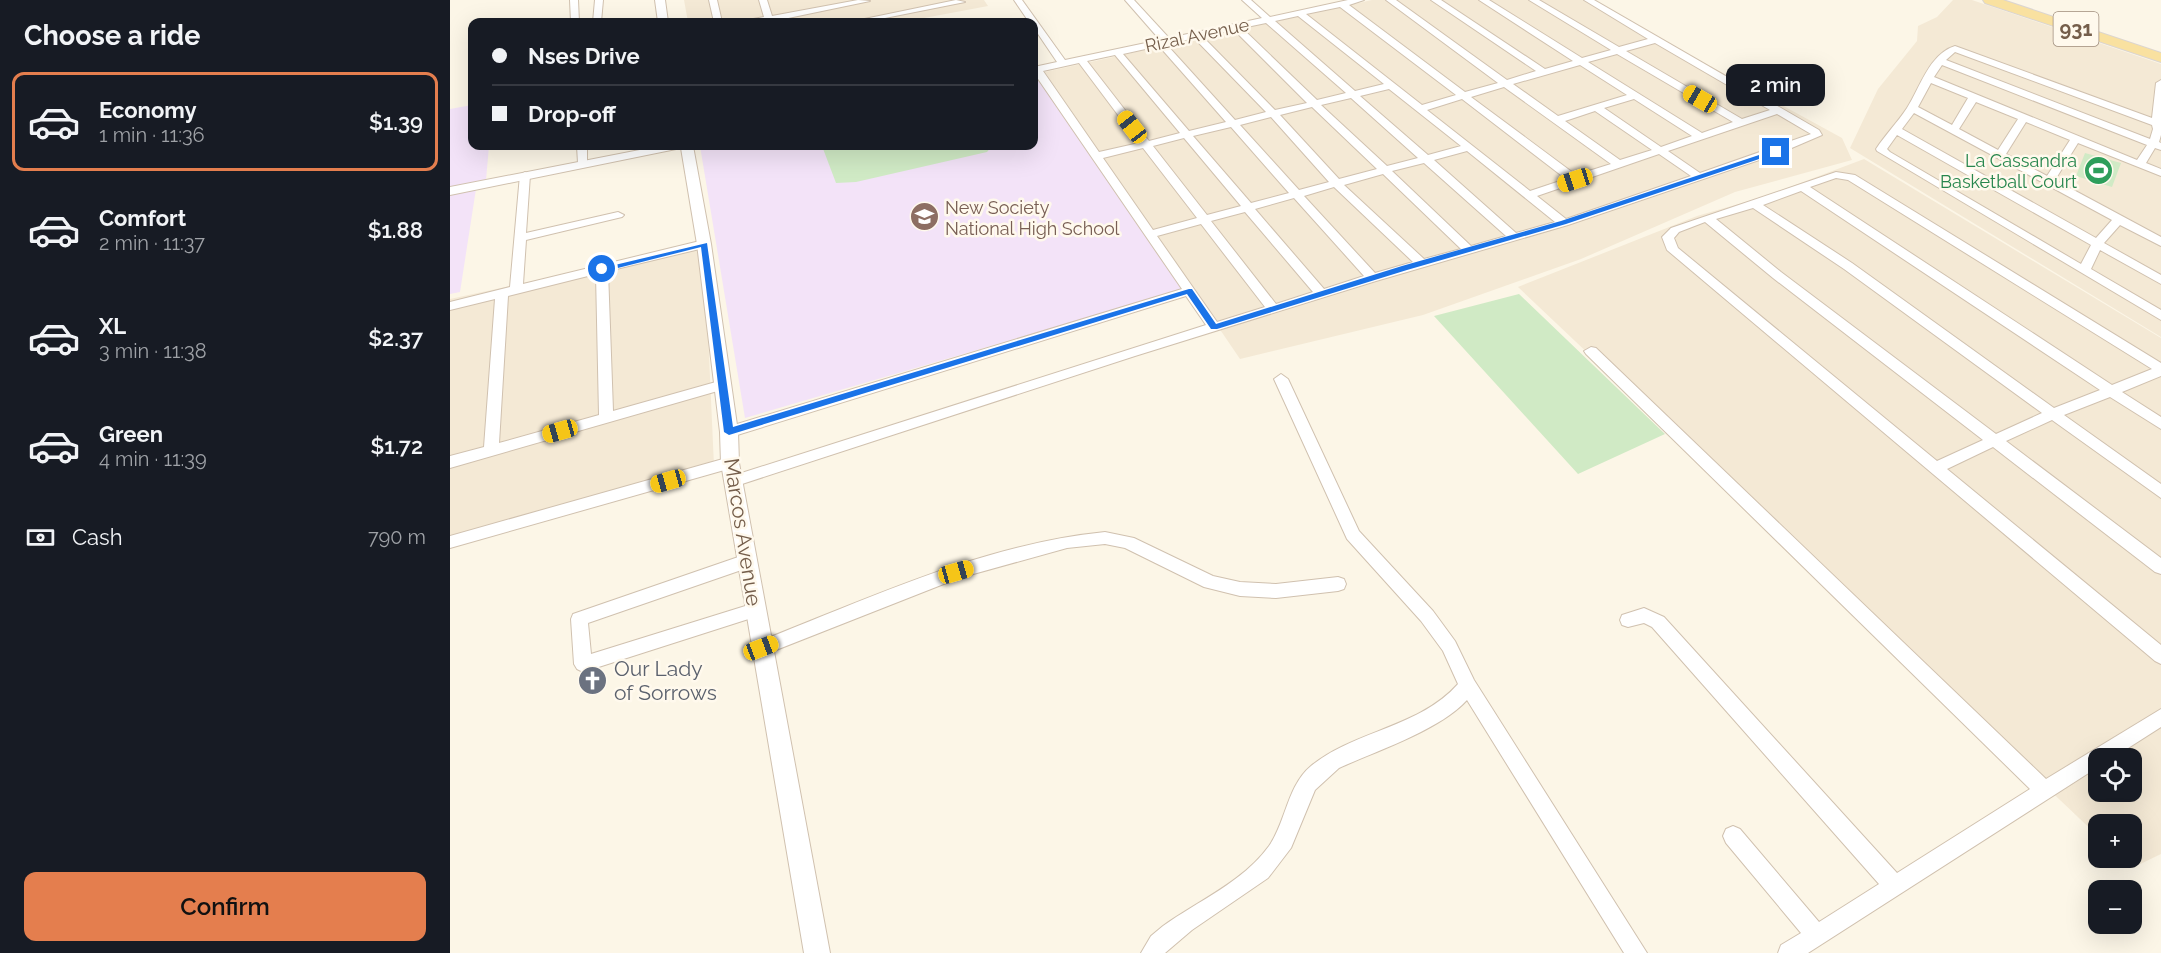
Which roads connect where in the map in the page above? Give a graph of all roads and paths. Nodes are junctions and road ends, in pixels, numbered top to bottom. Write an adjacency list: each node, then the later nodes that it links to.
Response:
1 (574, 0): 26 (street)
2 (599, 0): 27 (street)
3 (660, 0): 28 (street)
4 (713, 0): 29 (street)
5 (763, 0): 30 (street)
6 (815, 0): 22 (street)
7 (866, 0): 22 (street); 32 (street)
8 (914, 0): 23 (street)
9 (1018, 0): 34 (street)
10 (1129, 0): 40 (street)
11 (1246, 0): 35 (street)
12 (1307, 0): 24 (street)
13 (1357, 0): 21 (street, Rizal Avenue)
14 (1390, 0): 53 (street)
15 (1435, 0): 49 (street)
16 (1484, 0): 46 (street)
17 (1533, 0): 42 (street)
18 (1588, 0): 39 (street)
19 (1990, 0): 43 (main road, 931)
20 (960, 1): 23 (street)
21 (1342, 4): 24 (street, Rizal Avenue); 56 (street)
22 (819, 10): 31 (street)
23 (920, 10): 33 (street)
24 (1319, 10): 25 (street, Rizal Avenue)
25 (1301, 14): 35 (street, Rizal Avenue); 54 (street)
26 (575, 18)
27 (597, 18)
28 (662, 18)
29 (717, 18)
30 (769, 18)
31 (775, 18)
32 (875, 18)
33 (880, 18)
34 (1031, 18)
35 (1269, 20): 36 (street, Rizal Avenue); 55 (street)
36 (1236, 27): 38 (street, Rizal Avenue); 60 (street)
37 (1038, 28): 47 (street)
38 (1196, 35): 40 (street, Rizal Avenue); 65 (street)
39 (1657, 39): 42 (street); 64 (street)
40 (1164, 42): 41 (street, Rizal Avenue); 68 (street)
41 (1117, 52): 44 (street, Rizal Avenue); 73 (street)
42 (1619, 52): 46 (street); 69 (street)
43 (2161, 58)
44 (1081, 60): 47 (street, Rizal Avenue); 76 (street)
45 (1941, 60): 51 (street); 70 (street); 77 (street)
46 (1581, 63): 49 (street); 57 (street)
47 (1063, 64): 48 (street, Rizal Avenue)
48 (1038, 69)
49 (1545, 73): 53 (street)
50 (1038, 74): 84 (street)
51 (1929, 79): 58 (street); 63 (street)
52 (2161, 83): 59 (street)
53 (1507, 84): 56 (street); 67 (street)
54 (1393, 85): 55 (street); 61 (street)
55 (1353, 94): 60 (street); 85 (street)
56 (1464, 96): 61 (street); 93 (street)
57 (1634, 96): 62 (street); 74 (street)
58 (1974, 97): 66 (street); 72 (street)
59 (2160, 99): 70 (street)
60 (1312, 104): 65 (street); 89 (street)
61 (1422, 108): 78 (street)
62 (1597, 108): 67 (street); 82 (street)
63 (1912, 108): 71 (street); 72 (street)
64 (1779, 110): 69 (street); 92 (street)
65 (1272, 113): 68 (street); 95 (street)
66 (2024, 117): 75 (street); 83 (street)
67 (1557, 120): 87 (street)
68 (1233, 123): 73 (street); 98 (street)
69 (1741, 123): 74 (street)
70 (2159, 126): 77 (street)
71 (1895, 129): 112 (street); 116 (street)
72 (1954, 130): 83 (street)
73 (1186, 134): 76 (street); 101 (street)
74 (1701, 137): 82 (street)
75 (2076, 138): 88 (street); 94 (street)
76 (1145, 143): 84 (street); 104 (street)
77 (2157, 145): 88 (street)
78 (1470, 147): 85 (street); 99 (street)
79 (582, 150): 86 (street)
80 (655, 150): 86 (street)
81 (688, 150): 111 (street, Marcos Avenue)
82 (1659, 150): 87 (street); 92 (street)
83 (2001, 154): 94 (street)
84 (1097, 156): 107 (street)
85 (1427, 159): 89 (street); 108 (street)
86 (583, 164): 91 (street)
87 (1618, 164): 93 (street)
88 (2140, 164): 90 (street)
89 (1386, 170): 95 (street); 113 (street)
90 (2161, 172)
91 (525, 175): 97 (street); 109 (street)
92 (1699, 177): 106 (street)
93 (1575, 180): 99 (street)
94 (2049, 181): 105 (street)
95 (1336, 183): 98 (street); 114 (street)
96 (1801, 186): 100 (street); 127 (street); 130 (street)
97 (450, 191)
98 (1298, 194): 101 (street); 117 (street)
99 (1529, 195): 106 (street)
100 (1754, 204): 103 (street); 131 (street)
101 (1248, 208): 104 (street); 121 (street)
102 (618, 215): 109 (street)
103 (1708, 219): 135 (street); 138 (street)
104 (1203, 220): 107 (street); 123 (street)
105 (2118, 220): 110 (street); 112 (street)
106 (1564, 223): 108 (street)
107 (1150, 234): 119 (street)
108 (1513, 236): 113 (street)
109 (520, 238): 120 (street)
110 (2160, 239)
111 (704, 244): 115 (street); 129 (street, Marcos Avenue)
112 (2097, 244): 116 (street); 118 (street)
113 (1469, 250): 114 (street)
114 (1421, 263): 117 (street)
115 (602, 269): 120 (street); 132 (street)
116 (2084, 271): 124 (street)
117 (1372, 278): 121 (street)
118 (2161, 280)
119 (1189, 291): 125 (street); 134 (street)
120 (509, 292): 122 (street); 136 (street)
121 (1322, 295): 123 (street)
122 (450, 306)
123 (1273, 309): 125 (street)
124 (2161, 316)
125 (1214, 327): 139 (street)
126 (1591, 351): 151 (street)
127 (2161, 370): 130 (street)
128 (1281, 379): 149 (street)
129 (723, 385): 132 (street); 134 (street, Marcos Avenue)
130 (2111, 391): 131 (street); 133 (street)
131 (2052, 414): 135 (street); 140 (street)
132 (606, 418): 136 (street)
133 (2161, 424)
134 (729, 432): 139 (street, Marcos Avenue)
135 (1996, 441): 138 (street); 143 (street)
136 (491, 450): 137 (street)
137 (450, 462)
138 (1935, 468): 148 (street)
139 (732, 472): 141 (street); 142 (street, Marcos Avenue)
140 (2161, 492)
141 (450, 542)
142 (747, 561): 145 (street, Marcos Avenue); 145 (street)
143 (2161, 567)
144 (1338, 584): 147 (street)
145 (755, 610): 147 (street, Marcos Avenue)
146 (1628, 620): 153 (street)
147 (761, 648): 155 (street, Marcos Avenue)
148 (2161, 656)
149 (1468, 686): 156 (street); 157 (street)
150 (2161, 717): 151 (street)
151 (2044, 790): 153 (street)
152 (1733, 836): 154 (street)
153 (1894, 885): 154 (street)
154 (1817, 935): 158 (street)
155 (817, 953)
156 (1152, 953)
157 (1636, 953)
158 (1789, 953)

